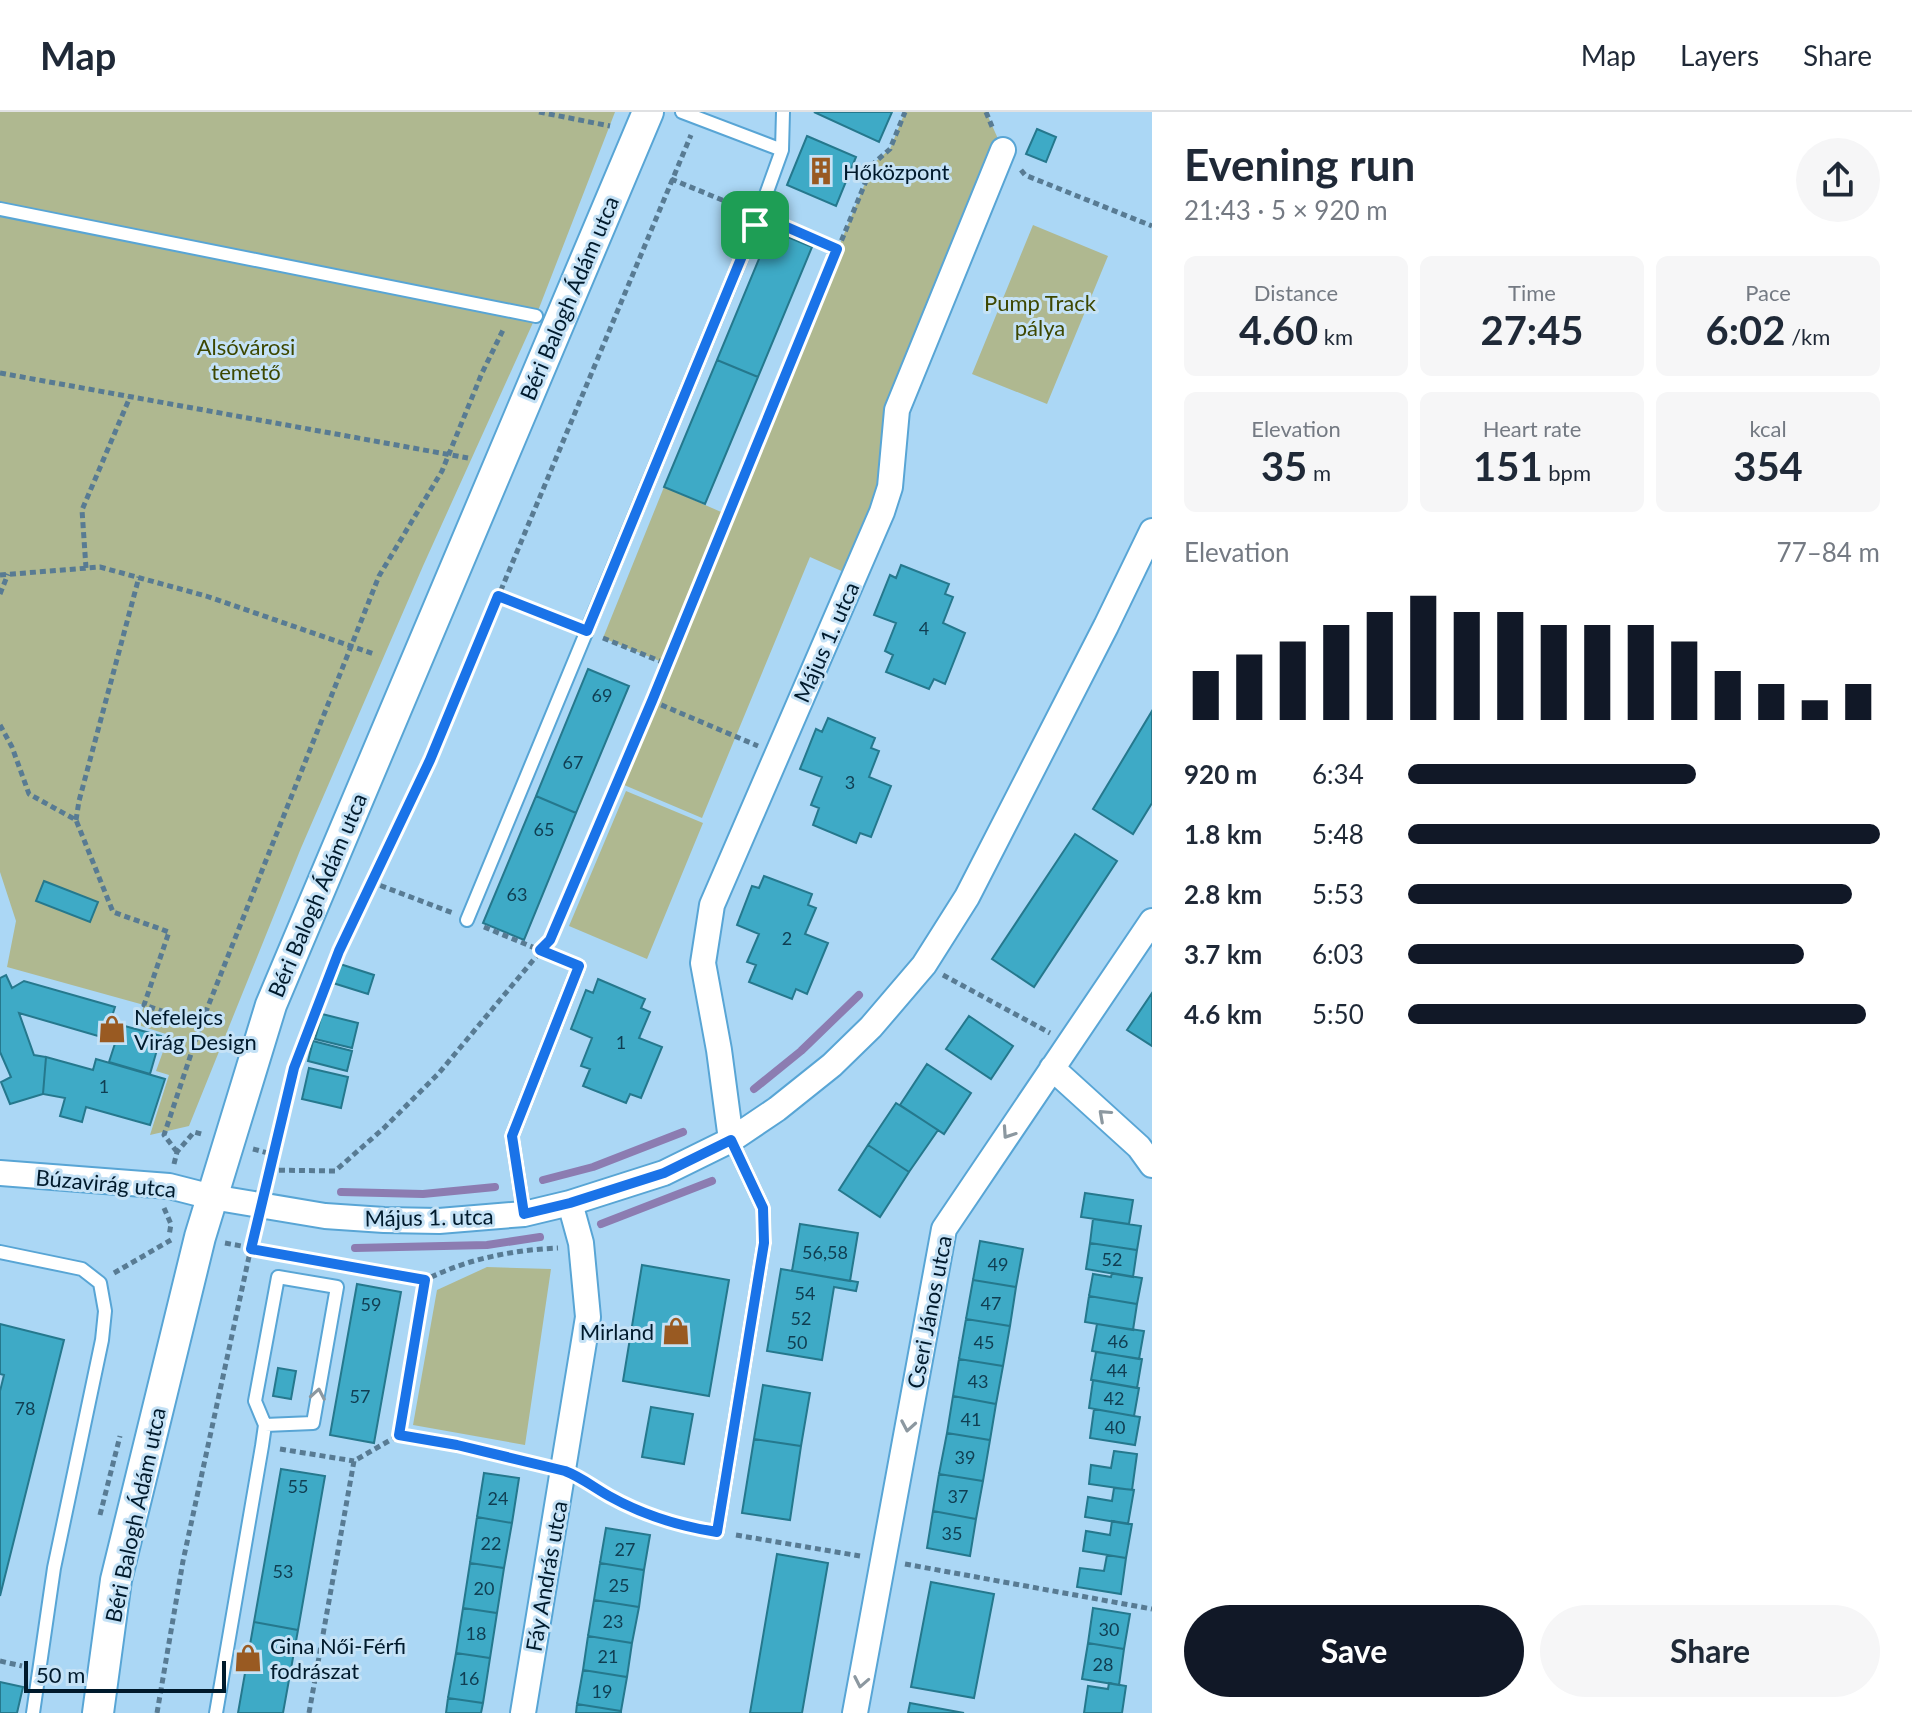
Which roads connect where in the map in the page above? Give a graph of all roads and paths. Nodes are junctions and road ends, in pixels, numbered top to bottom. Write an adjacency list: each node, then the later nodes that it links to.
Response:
1 (539, 112): 8 (path)
2 (648, 112): 53 (street, Béri Balogh Ádám utca)
3 (682, 112): 7 (lane)
4 (783, 112): 9 (lane)
5 (905, 112): 15 (path)
6 (986, 112): 10 (path)
7 (699, 118): 9 (lane); 11 (path)
8 (610, 126)
9 (782, 150): 13 (lane)
10 (1003, 150): 14 (path); 48 (street, Május 1. utca)
11 (671, 179): 13 (path); 28 (path)
12 (0, 209): 16 (lane)
13 (759, 215): 15 (path); 29 (lane)
14 (1152, 226)
15 (837, 249): 32 (path)
16 (512, 312): 17 (lane); 20 (path)
17 (536, 316)
18 (0, 373): 19 (path)
19 (130, 397): 20 (path); 23 (path)
20 (449, 454): 21 (path); 30 (path)
21 (468, 458)
22 (1152, 531): 43 (street, Május 1. utca)
23 (86, 568): 24 (path); 26 (path)
24 (8, 574): 25 (path); 27 (path)
25 (0, 575)
26 (139, 577): 30 (path); 36 (path)
27 (0, 594)
28 (498, 596): 29 (path); 37 (path)
29 (587, 631): 32 (path); 39 (lane)
30 (353, 646): 31 (path); 45 (path)
31 (374, 654)
32 (667, 664): 33 (path)
33 (652, 701): 35 (path); 42 (path)
34 (0, 725): 36 (path)
35 (735, 736)
36 (76, 820): 45 (path)
37 (371, 882): 38 (path); 51 (path)
38 (441, 908)
39 (467, 920)
40 (1152, 921): 46 (street, Cseri János utca)
41 (501, 935): 42 (path)
42 (540, 950): 44 (path); 51 (path)
43 (924, 965): 46 (path); 48 (street, Május 1. utca)
44 (579, 966): 56 (lane)
45 (201, 1024): 49 (path)
46 (1069, 1043): 47 (street, Cseri János utca)
47 (1052, 1068): 50 (street, one-way to 47); 69 (street, Cseri János utca, one-way to 69)
48 (731, 1140): 54 (street, Május 1. utca); 68 (lane)
49 (177, 1152)
50 (1152, 1165)
51 (269, 1170): 55 (path)
52 (0, 1173): 53 (street, Búzavirág utca)
53 (212, 1197): 55 (street, Május 1. utca); 72 (street, Béri Balogh Ádám utca)
54 (570, 1203): 56 (street, Május 1. utca); 57 (street, Fáy András utca)
55 (261, 1205): 56 (street, Május 1. utca); 59 (path)
56 (524, 1214)
57 (581, 1243): 61 (path); 67 (street, Fáy András utca)
58 (167, 1244): 62 (path)
59 (251, 1249): 61 (path); 73 (path)
60 (0, 1252): 62 (lane)
61 (425, 1280): 64 (path)
62 (100, 1283): 71 (lane)
63 (265, 1425): 63 (lane, one-way to 63); 65 (lane)
64 (399, 1435): 66 (path); 67 (path)
65 (262, 1446): 66 (path); 74 (lane)
66 (354, 1461): 75 (path)
67 (565, 1471): 68 (path); 76 (street, Fáy András utca)
68 (717, 1532): 69 (path)
69 (884, 1560): 70 (path); 77 (street, Cseri János utca, one-way to 77)
70 (1152, 1609)
71 (33, 1713)
72 (98, 1713)
73 (157, 1713)
74 (216, 1713)
75 (309, 1713)
76 (523, 1713)
77 (855, 1713)

